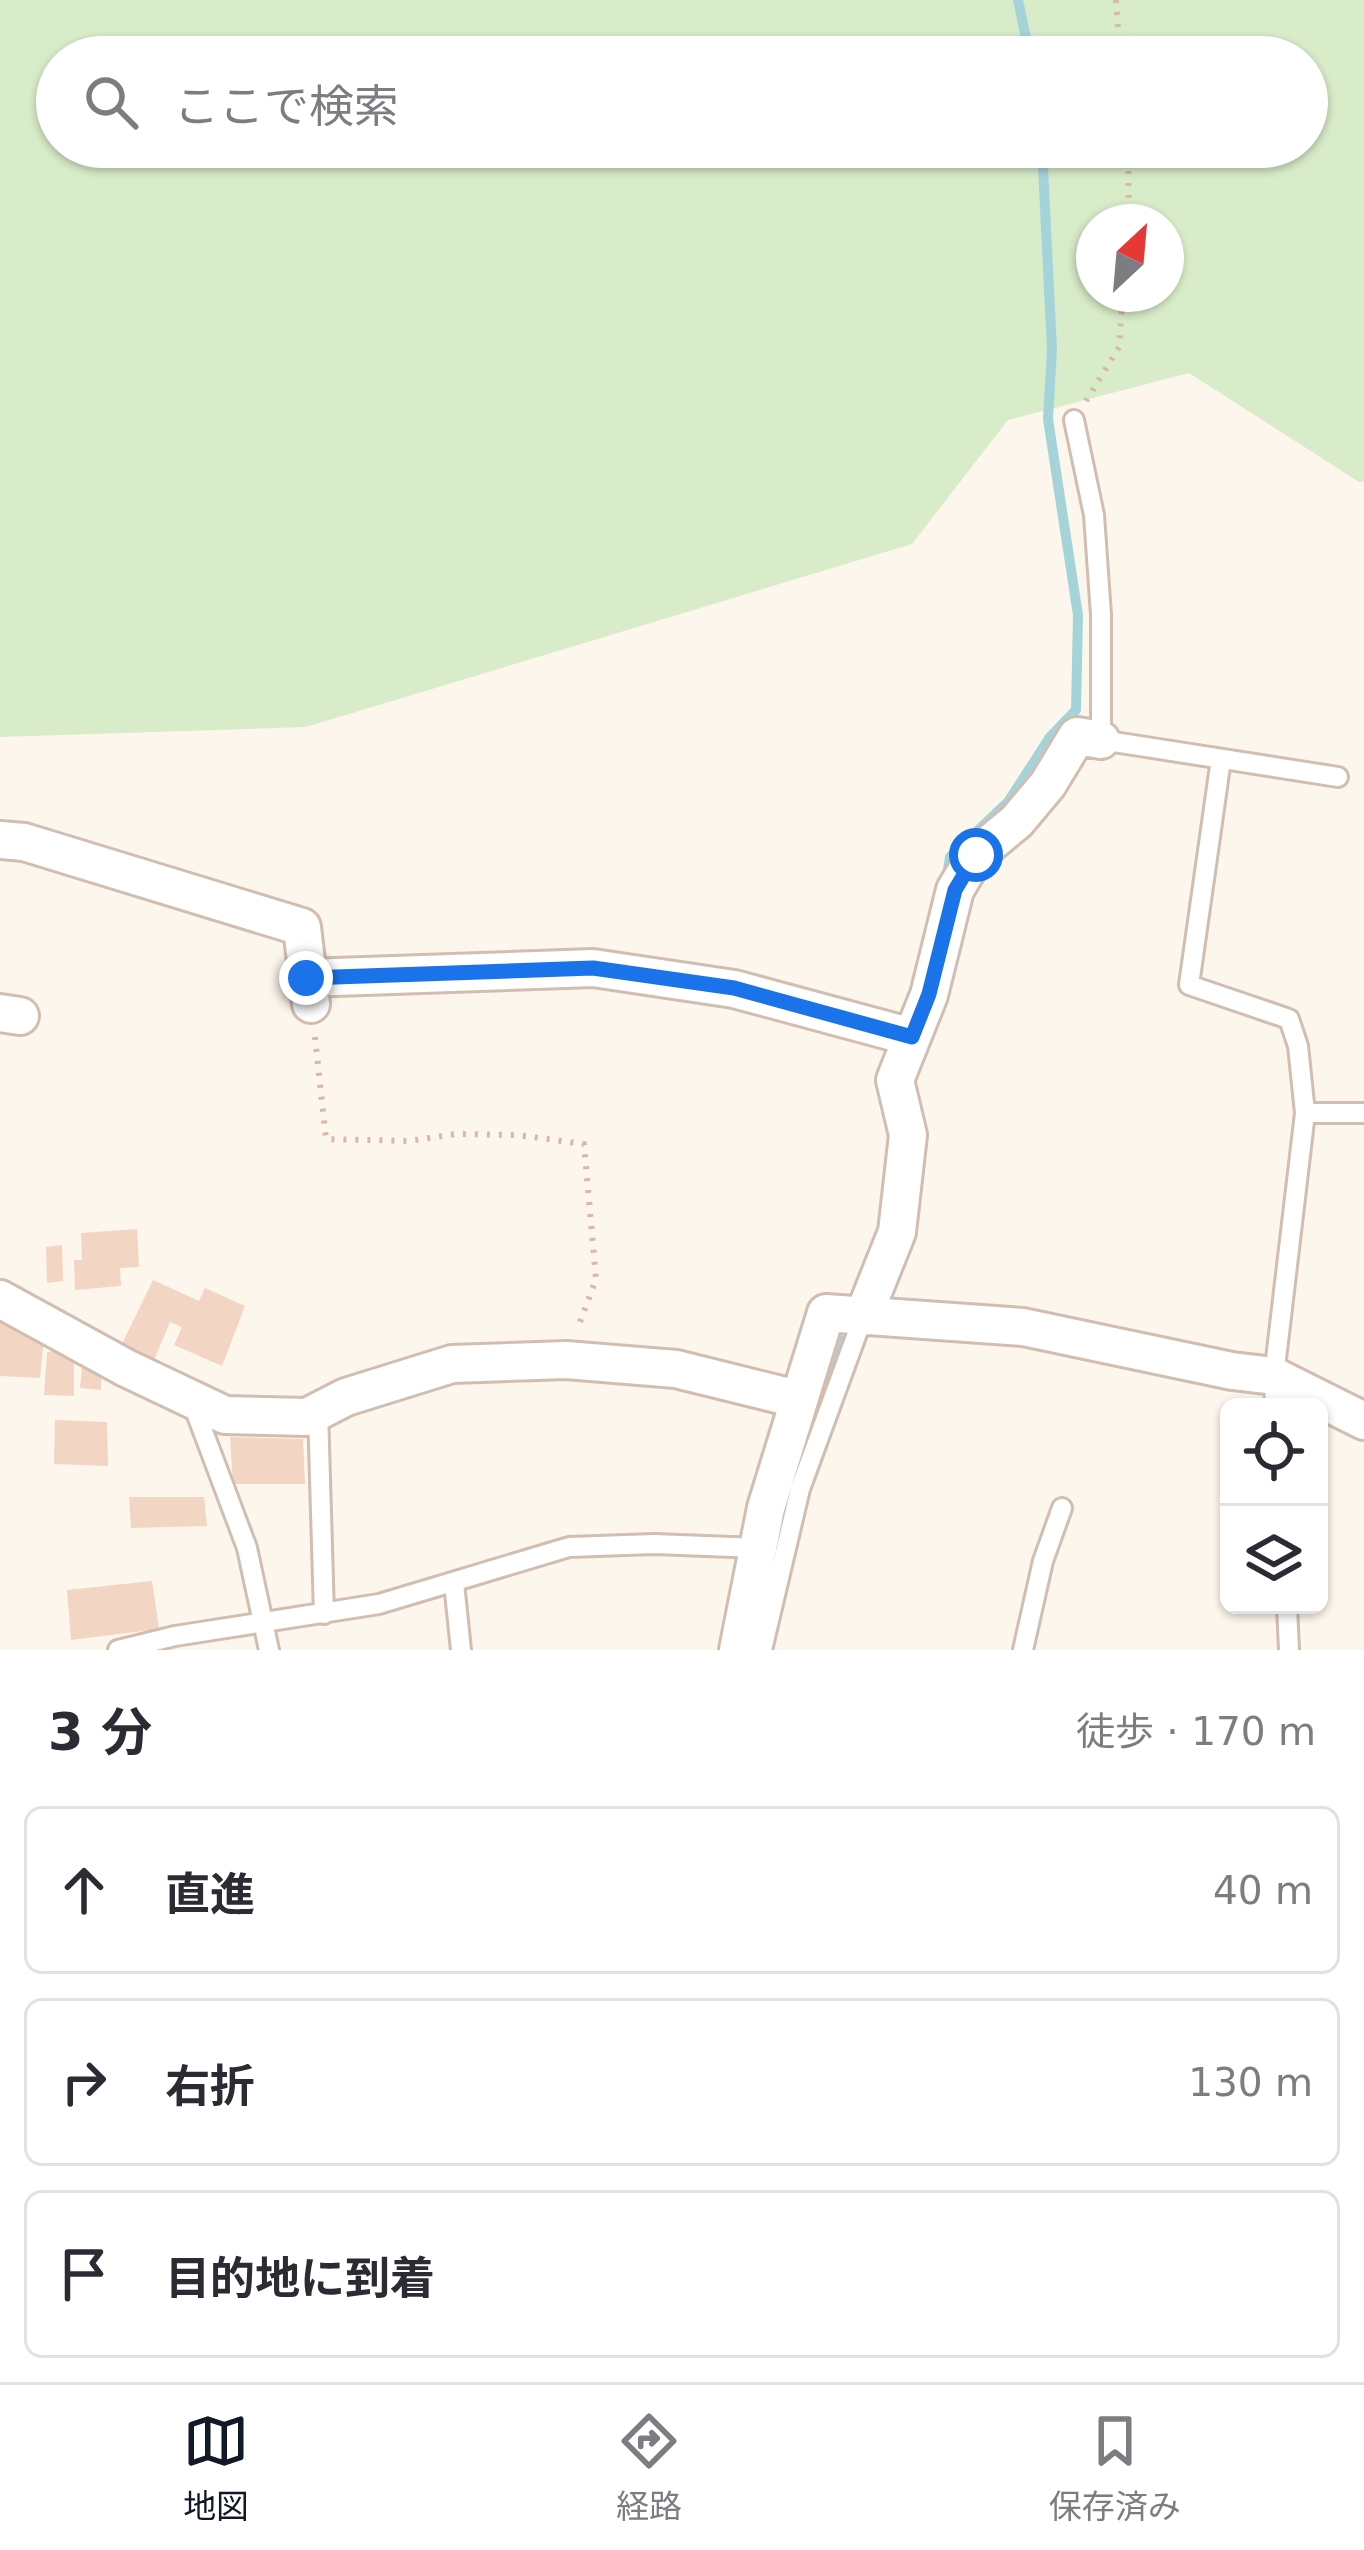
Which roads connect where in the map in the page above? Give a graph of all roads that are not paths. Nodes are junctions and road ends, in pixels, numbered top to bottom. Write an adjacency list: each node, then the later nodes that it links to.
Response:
1 (1074, 420): 2 (lane)
2 (1101, 740): 3 (lane); 6 (street)
3 (1221, 759): 4 (lane); 7 (lane)
4 (1338, 777)
5 (0, 840): 6 (street)
6 (912, 1037): 10 (street)
7 (1305, 1112): 8 (lane); 11 (lane)
8 (1364, 1113)
9 (0, 1299): 12 (street)
10 (863, 1317): 11 (street); 13 (street); 26 (lane)
11 (1274, 1392): 15 (street)
12 (190, 1398): 14 (street); 21 (lane)
13 (797, 1399): 14 (street); 17 (street)
14 (318, 1411): 19 (lane)
15 (1364, 1421)
16 (1062, 1508): 27 (lane)
17 (758, 1548): 18 (lane); 25 (street)
18 (454, 1583): 19 (lane); 24 (lane)
19 (324, 1614): 21 (lane)
20 (1287, 1614): 28 (lane)
21 (263, 1624): 22 (lane); 23 (lane)
22 (118, 1650)
23 (268, 1650)
24 (461, 1650)
25 (738, 1650)
26 (762, 1650)
27 (1023, 1650)
28 (1289, 1650)

